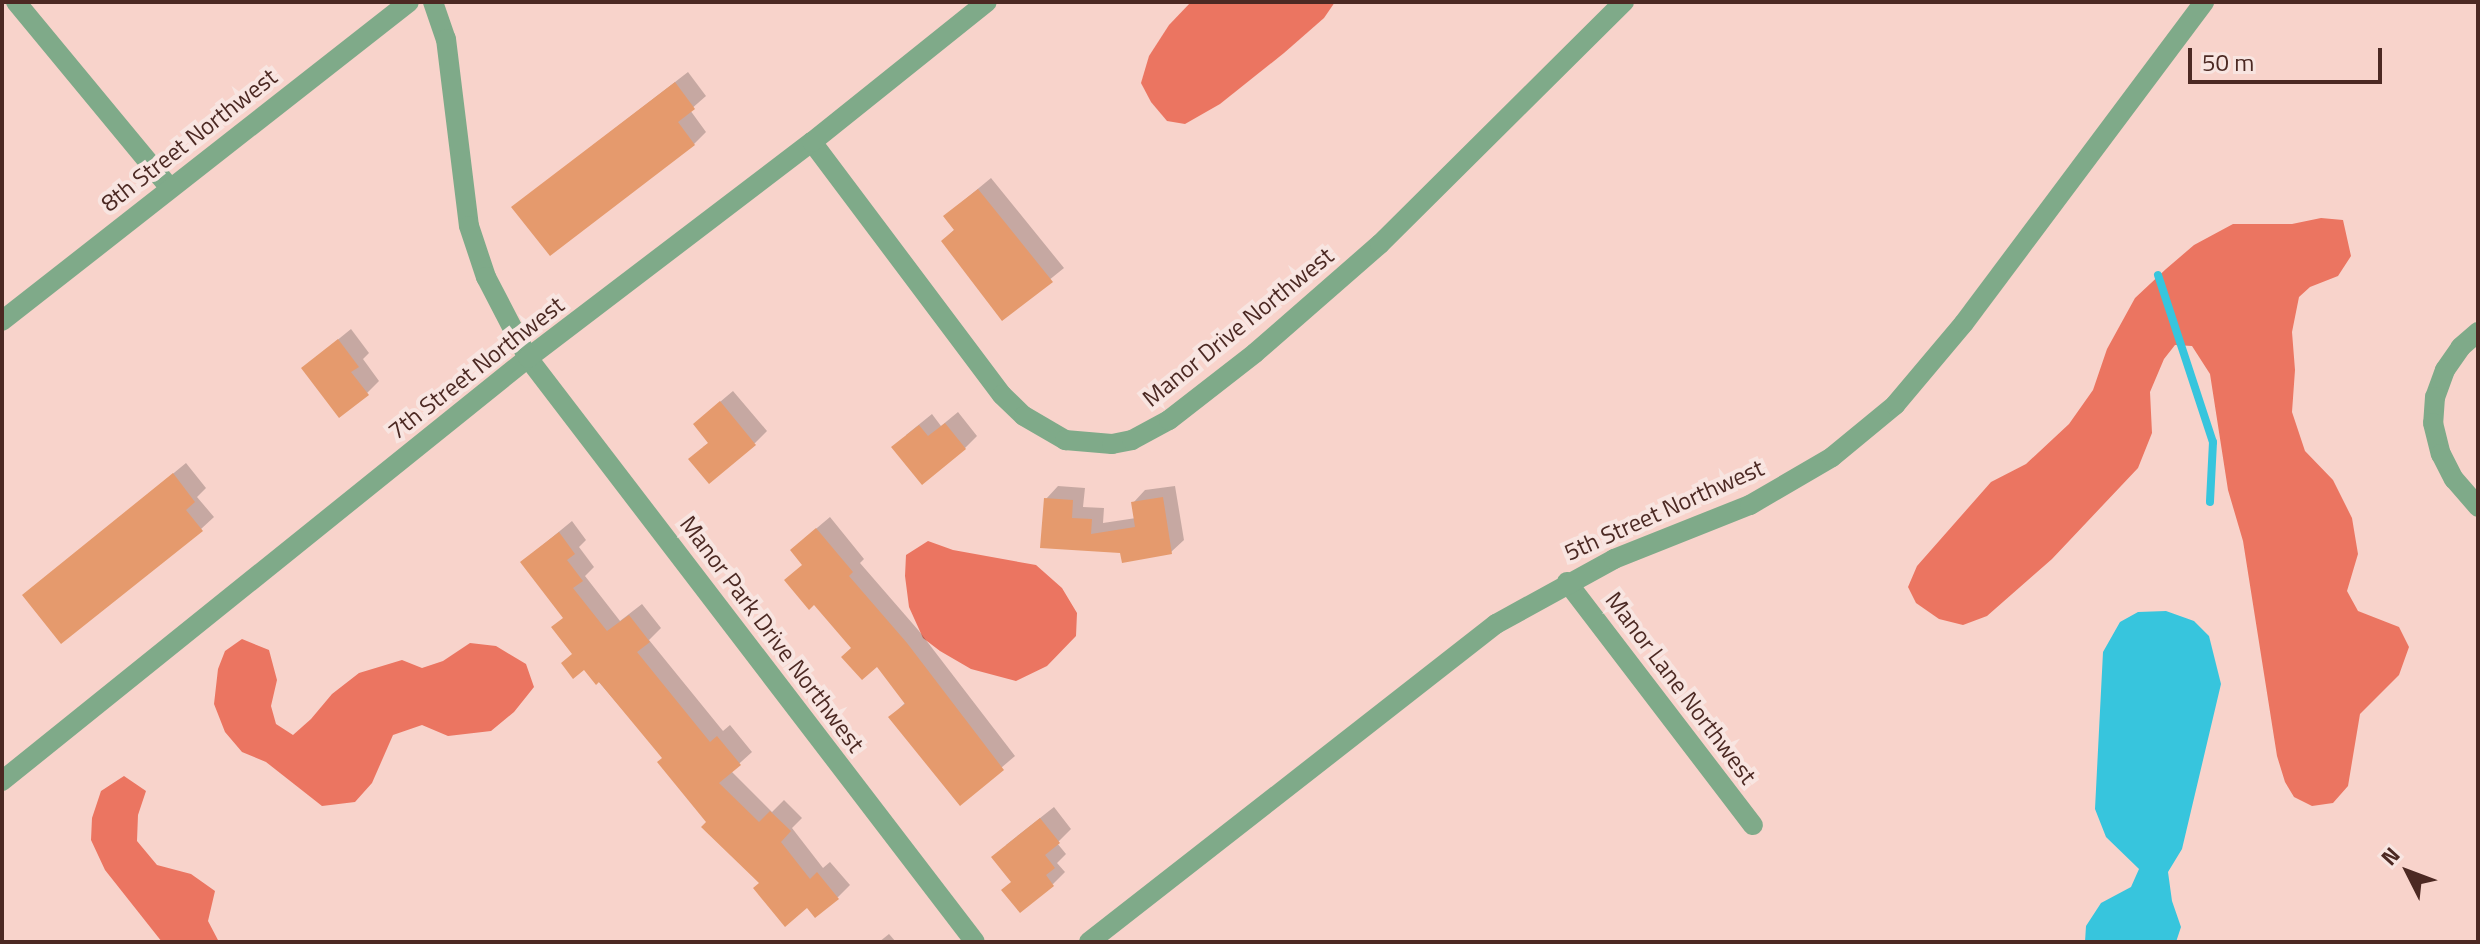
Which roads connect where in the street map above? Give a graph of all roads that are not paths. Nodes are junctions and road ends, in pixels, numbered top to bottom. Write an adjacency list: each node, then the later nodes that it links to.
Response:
1 (16, 2): 8 (street)
2 (409, 2): 8 (street, 8th Street Northwest)
3 (433, 2): 11 (street, Manor Park Drive Northwest)
4 (987, 2): 7 (street, 7th Street Northwest)
5 (1624, 2): 7 (street, Manor Drive Northwest)
6 (2204, 2): 13 (street, 5th Street Northwest)
7 (812, 142): 11 (street, 7th Street Northwest)
8 (169, 187): 9 (street, 8th Street Northwest)
9 (2, 321)
10 (2478, 332): 12 (street)
11 (528, 358): 14 (street, 7th Street Northwest); 16 (street, Manor Park Drive Northwest)
12 (2478, 507)
13 (1567, 582): 15 (street, Manor Lane Northwest); 17 (street, 5th Street Northwest)
14 (2, 781)
15 (1753, 825)
16 (975, 942)
17 (1089, 942)

